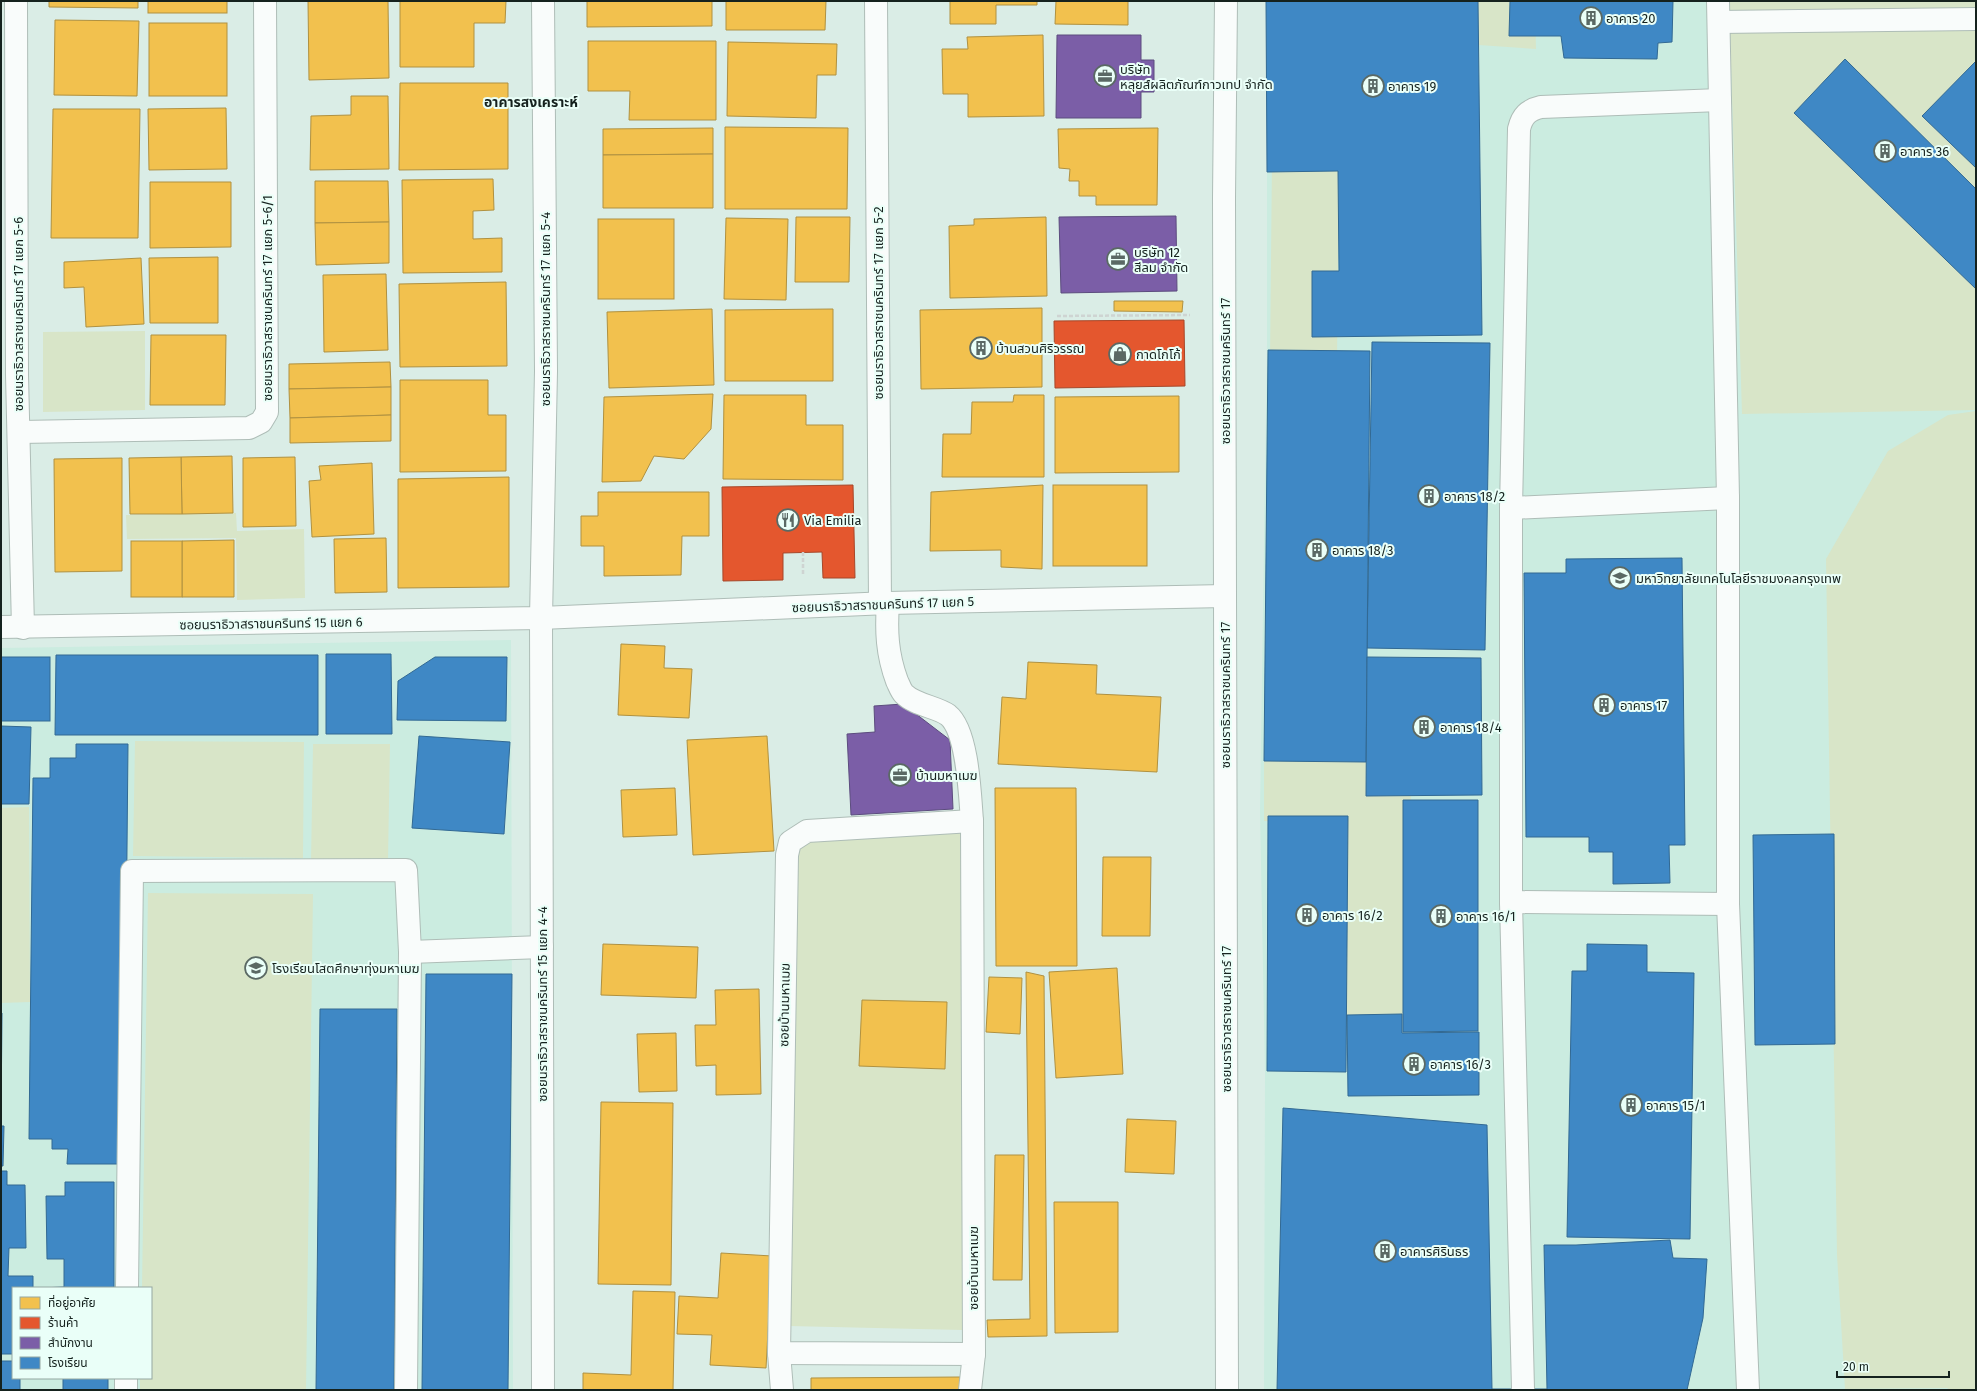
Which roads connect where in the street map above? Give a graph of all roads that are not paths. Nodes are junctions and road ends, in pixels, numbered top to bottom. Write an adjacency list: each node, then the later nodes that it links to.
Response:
1 (16, 1): 10 (street, ซอยนราธิวาสราชนครินทร์ 17 แยก 5-6)
2 (265, 1): 11 (street, ซอยนราธิวาสราชนครินทร์ 17 แยก 5-6/1)
3 (544, 1): 16 (street, ซอยนราธิวาสราชนครินทร์ 17 แยก 5-4)
4 (876, 1): 15 (street, ซอยนราธิวาสราชนครินทร์ 17 แยก 5-2)
5 (1226, 1): 14 (street, ซอยนราธิวาสราชนครินทร์ 17)
6 (1718, 1): 8 (street)
7 (1976, 19): 8 (street)
8 (1719, 22): 9 (street)
9 (1720, 100): 12 (street); 13 (street)
10 (9, 403): 11 (street, ซอยนราธิวาสราชนครินทร์ 17 แยก 5-6)
11 (20, 432): 18 (street, ซอยนราธิวาสราชนครินทร์ 17 แยก 5-6)
12 (1728, 498): 13 (street); 21 (street)
13 (1511, 508): 20 (street)
14 (1225, 596): 15 (street, ซอยนราธิวาสราชนครินทร์ 17 แยก 5); 34 (street, ซอยนราธิวาสราชนครินทร์ 17)
15 (884, 603): 16 (street, ซอยนราธิวาสราชนครินทร์ 17 แยก 5); 19 (street, ซอยบ้านมหาเมฆ)
16 (541, 618): 18 (street, ซอยนราธิวาสราชนครินทร์ 15 แยก 6); 22 (street, ซอยนราธิวาสราชนครินทร์ 15 แยก 4-4)
17 (1, 628): 18 (street, ซอยนราธิวาสราชนครินทร์ 15 แยก 6)
18 (23, 628)
19 (972, 821): 25 (street, ซอยบ้านมหาเมฆ); 26 (street, ซอยบ้านมหาเมฆ)
20 (1512, 902): 21 (street); 28 (street)
21 (1728, 904): 35 (street)
22 (542, 947): 23 (street); 31 (street, ซอยนราธิวาสราชนครินทร์ 15 แยก 4-4)
23 (410, 952): 24 (street); 30 (street)
24 (127, 1287)
25 (779, 1353): 26 (street); 32 (street, ซอยบ้านมหาเมฆ)
26 (974, 1354): 33 (street, ซอยบ้านมหาเมฆ)
27 (126, 1379): 29 (street)
28 (1523, 1389)
29 (126, 1390)
30 (406, 1390)
31 (543, 1390)
32 (782, 1390)
33 (970, 1390)
34 (1227, 1390)
35 (1748, 1390)

